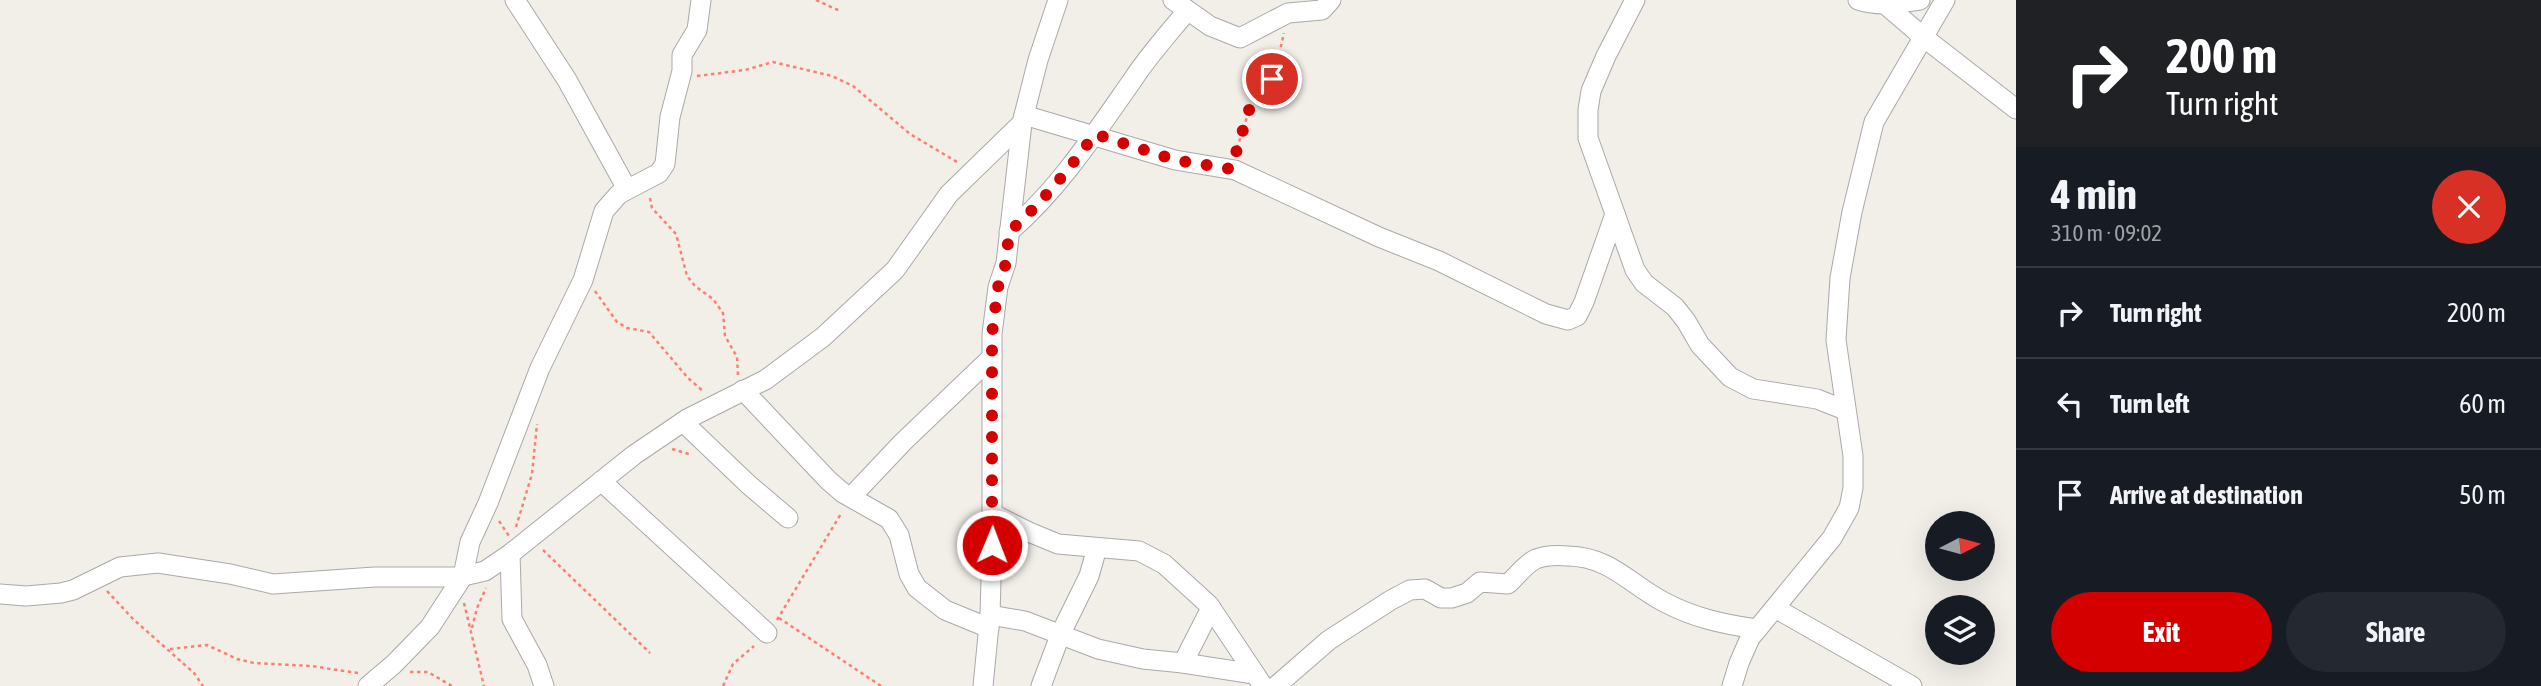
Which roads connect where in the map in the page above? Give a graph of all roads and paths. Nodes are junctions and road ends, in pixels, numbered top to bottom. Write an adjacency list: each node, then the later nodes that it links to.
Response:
1 (515, 0): 22 (street)
2 (702, 0): 15 (street)
3 (816, 0): 12 (path)
4 (1058, 0): 17 (street)
5 (1331, 0): 13 (street)
6 (1858, 0): 10 (street)
7 (1920, 0): 10 (street)
8 (1945, 0): 14 (street)
9 (1626, 2): 23 (street)
10 (1886, 5): 14 (street)
11 (1180, 6): 13 (street); 18 (street)
12 (840, 11)
13 (1288, 13): 19 (path)
14 (1922, 36): 16 (street); 29 (street)
15 (681, 75): 20 (path); 21 (street)
16 (2016, 109)
17 (1023, 119): 18 (street); 20 (street); 24 (street)
18 (1095, 134): 19 (street); 24 (street)
19 (1231, 169): 23 (street)
20 (971, 172): 27 (street)
21 (653, 177): 22 (street); 27 (path)
22 (626, 189): 25 (street)
23 (1615, 214): 29 (street)
24 (1009, 232): 26 (street)
25 (584, 278): 28 (path); 36 (street)
26 (992, 357): 35 (street); 37 (street)
27 (743, 390): 28 (street); 35 (street)
28 (716, 403): 31 (street)
29 (1845, 410): 50 (street)
30 (538, 416): 36 (path)
31 (683, 422): 32 (street); 38 (street)
32 (652, 443): 33 (path); 34 (street)
33 (693, 456)
34 (601, 481): 40 (street); 52 (street)
35 (851, 497): 51 (street); 52 (path)
36 (488, 503): 46 (street)
37 (993, 514): 39 (street); 41 (street)
38 (788, 518)
39 (1024, 530): 41 (street); 42 (street)
40 (531, 538): 43 (street); 57 (path)
41 (992, 545): 51 (street)
42 (1097, 548): 49 (street); 55 (street)
43 (503, 559): 46 (street); 54 (path); 65 (street)
44 (95, 578): 46 (street); 48 (street); 56 (path)
45 (0, 579): 48 (street)
46 (461, 580): 54 (path); 59 (street)
47 (0, 594): 48 (street)
48 (26, 596)
49 (1211, 608): 58 (street); 60 (street)
50 (1775, 608): 53 (street); 71 (street)
51 (989, 622): 55 (street); 67 (street)
52 (773, 626): 61 (path); 66 (path)
53 (1756, 629): 69 (street); 70 (street)
54 (471, 630): 64 (path)
55 (1061, 633): 58 (street); 68 (street)
56 (170, 649): 59 (path); 62 (path)
57 (650, 653)
58 (1183, 663): 60 (street)
59 (373, 680): 63 (path)
60 (1258, 680)
61 (724, 685)
62 (203, 686)
63 (452, 686)
64 (484, 686)
65 (544, 686)
66 (881, 686)
67 (983, 686)
68 (1041, 686)
69 (1276, 686)
70 (1732, 686)
71 (1912, 686)

